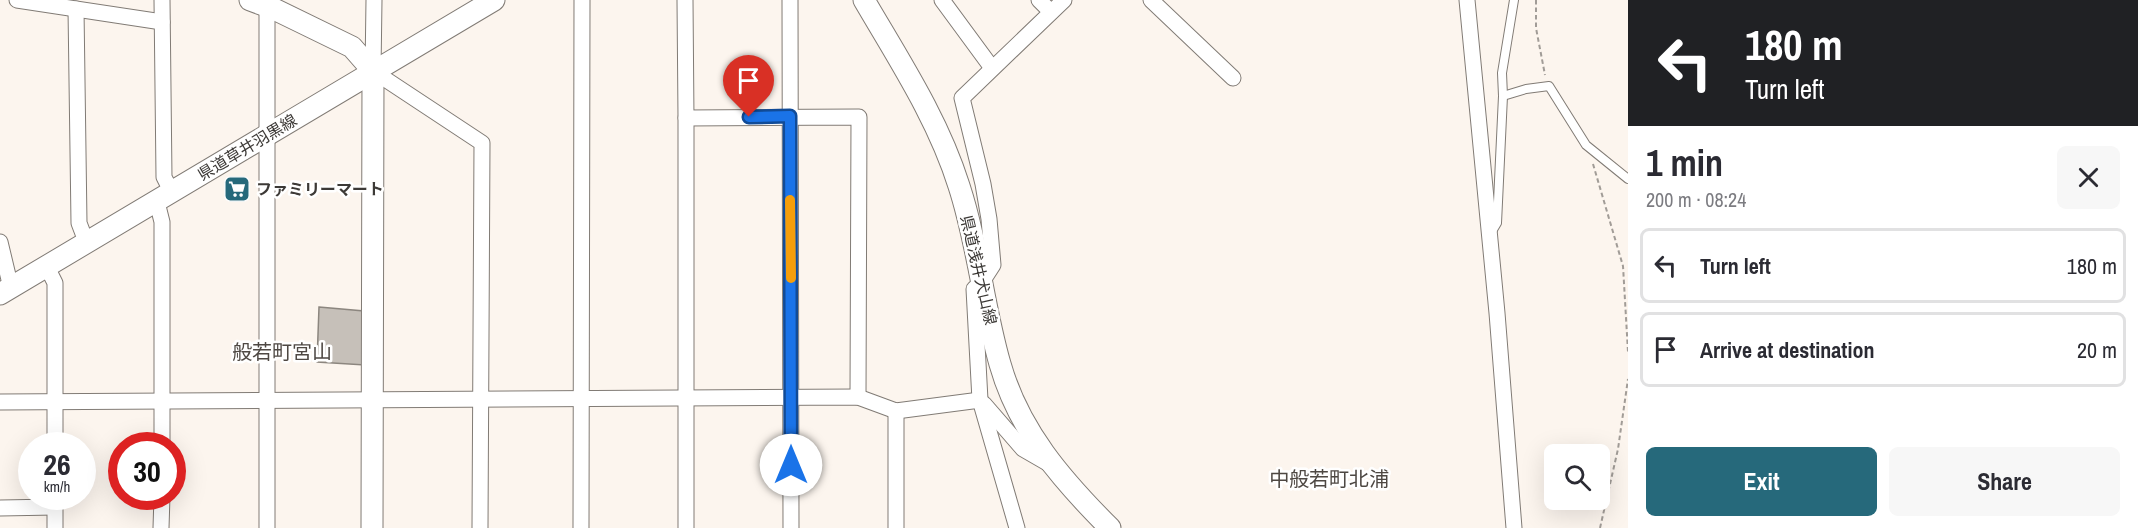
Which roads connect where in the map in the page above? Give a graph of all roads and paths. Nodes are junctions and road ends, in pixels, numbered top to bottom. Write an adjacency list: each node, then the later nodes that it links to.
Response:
1 (21, 0): 17 (street)
2 (162, 0): 19 (street)
3 (374, 0): 21 (street)
4 (494, 0): 21 (main road, 県道草井羽黒線)
5 (582, 0): 43 (street)
6 (685, 0): 26 (street)
7 (790, 0): 25 (street)
8 (864, 0): 35 (main road, 県道浅井犬山線)
9 (942, 0): 20 (street)
10 (1039, 0): 18 (street)
11 (1064, 0): 18 (street)
12 (1151, 0): 22 (street)
13 (1467, 0): 31 (street)
14 (1514, 0): 24 (lane)
15 (1536, 0): 23 (path)
16 (261, 2): 21 (main road); 27 (street)
17 (76, 9): 19 (street); 33 (street)
18 (1051, 12): 20 (street)
19 (162, 22): 30 (street)
20 (992, 68): 35 (street)
21 (373, 71): 27 (main road, 県道草井羽黒線); 41 (main road); 42 (street)
22 (1233, 78)
23 (1549, 87): 24 (lane); 28 (lane)
24 (1503, 96): 31 (lane)
25 (790, 116): 26 (street); 40 (street); 44 (street)
26 (686, 118): 39 (street)
27 (267, 136): 30 (main road, 県道草井羽黒線); 45 (street)
28 (1586, 145): 29 (lane); 37 (path)
29 (1628, 179)
30 (165, 198): 33 (main road, 県道草井羽黒線); 46 (street)
31 (1489, 237): 69 (street)
32 (0, 242): 36 (street)
33 (87, 244): 34 (main road, 県道草井羽黒線)
34 (47, 267): 36 (main road, 県道草井羽黒線); 48 (street)
35 (982, 282): 47 (street); 53 (main road, 県道浅井犬山線)
36 (6, 291)
37 (1628, 352)
38 (1628, 379): 70 (path)
39 (687, 397): 43 (street); 44 (street); 64 (street)
40 (858, 397): 44 (street); 50 (street)
41 (372, 398): 42 (street); 45 (street); 61 (main road)
42 (480, 398): 43 (street); 62 (street)
43 (582, 398): 63 (street)
44 (791, 398): 65 (street)
45 (267, 399): 46 (street); 60 (street)
46 (162, 400): 48 (street); 52 (street)
47 (980, 400): 50 (street); 53 (street); 67 (street)
48 (56, 401): 49 (street); 51 (street)
49 (0, 402)
50 (896, 411): 66 (street)
51 (55, 432)
52 (162, 432)
53 (1052, 466): 68 (main road, 県道浅井犬山線)
54 (18, 506): 55 (street)
55 (0, 508)
56 (55, 510): 58 (street)
57 (162, 510): 59 (street)
58 (55, 528)
59 (161, 528)
60 (267, 528)
61 (372, 528)
62 (480, 528)
63 (581, 528)
64 (686, 528)
65 (791, 528)
66 (896, 528)
67 (1017, 528)
68 (1110, 528)
69 (1514, 528)
70 (1600, 528)

